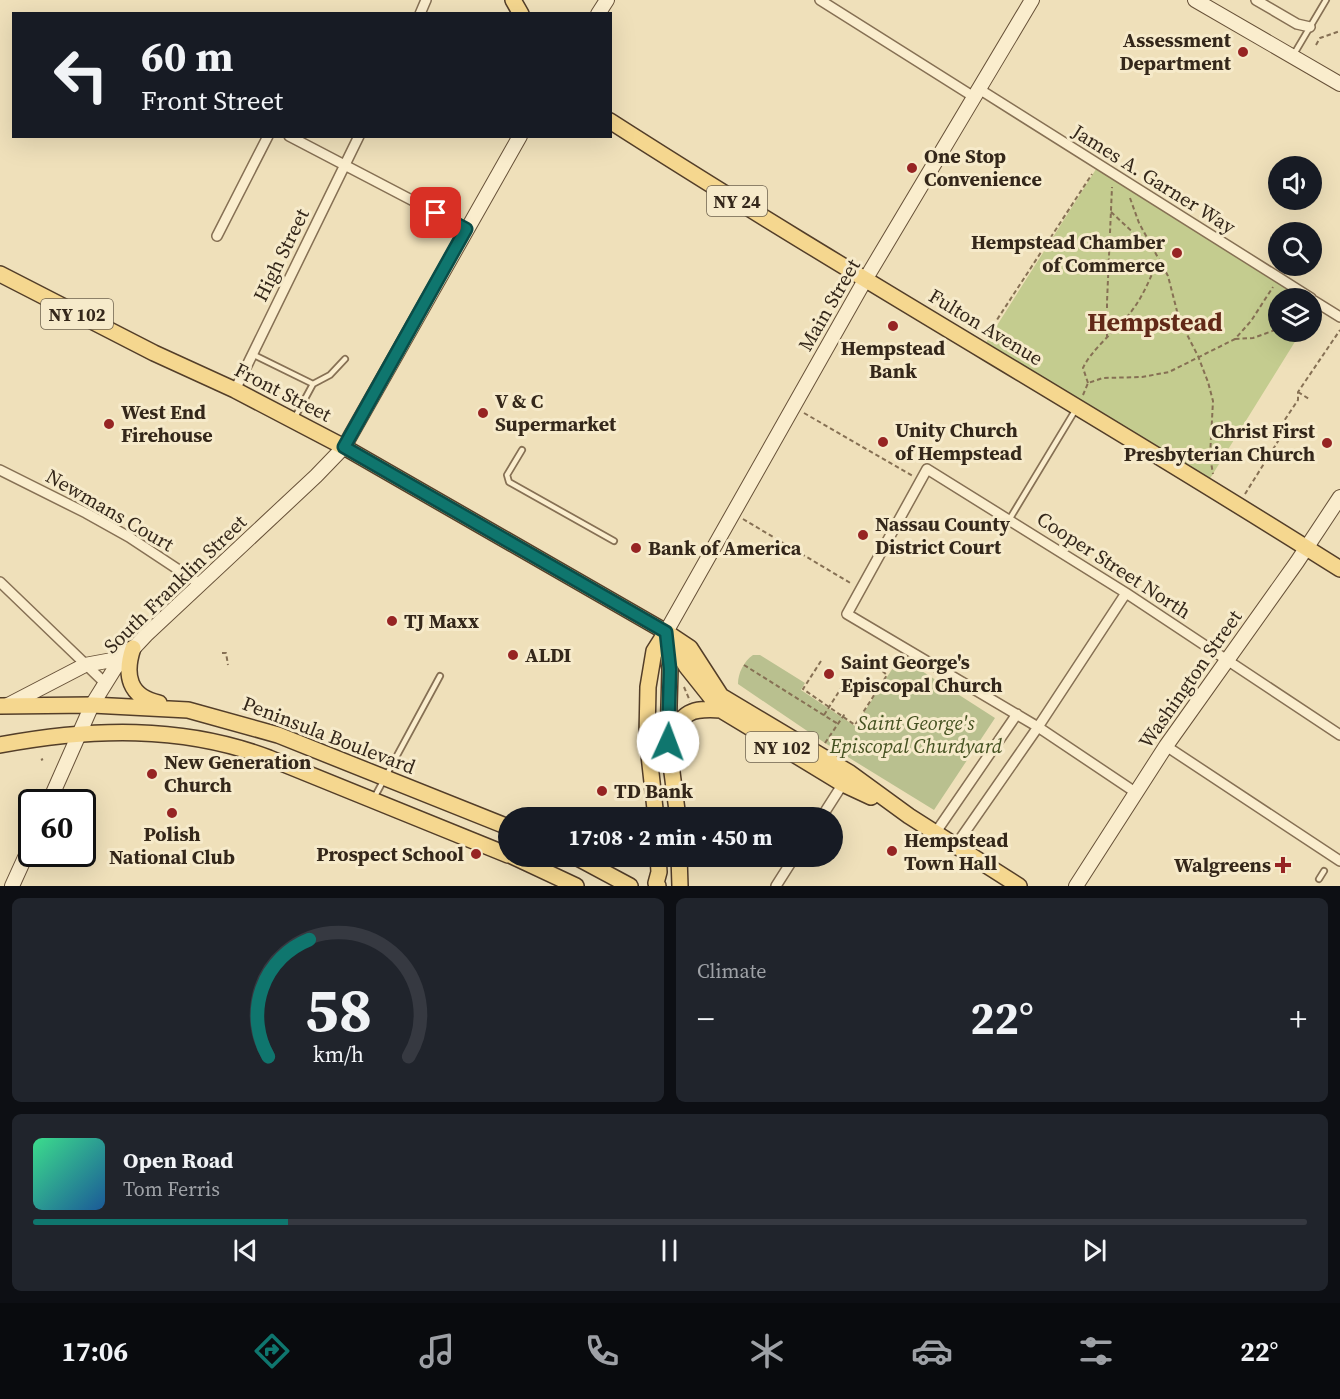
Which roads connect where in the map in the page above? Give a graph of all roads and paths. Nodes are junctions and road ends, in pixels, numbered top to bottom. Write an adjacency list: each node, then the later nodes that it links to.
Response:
1 (820, 0): 12 (street, James A. Garner Way)
2 (1032, 0): 12 (main road, Main Street)
3 (1195, 0): 6 (main road)
4 (1256, 0): 7 (street)
5 (1326, 0): 7 (lane)
6 (1210, 4): 10 (main road)
7 (1311, 27): 10 (lane)
8 (1340, 31): 9 (path)
9 (1316, 45)
10 (1293, 57): 11 (main road)
11 (1340, 84)
12 (976, 93): 28 (street, James A. Garner Way); 29 (main road, Main Street)
13 (612, 122): 29 (main road, Fulton Avenue / NY 24)
14 (267, 138): 24 (street)
15 (293, 138): 18 (street)
16 (358, 138): 18 (street, High Street)
17 (519, 138): 23 (main road, South Franklin Street)
18 (345, 165): 23 (street); 38 (street, High Street)
19 (1092, 174): 34 (path)
20 (1112, 187): 22 (path)
21 (1130, 198): 25 (path)
22 (1112, 212): 25 (path); 36 (path)
23 (466, 229): 49 (main road, South Franklin Street)
24 (217, 236)
25 (1155, 253): 26 (path)
26 (1158, 258): 36 (path); 39 (path)
27 (0, 274): 43 (main road, Front Street / NY 102)
28 (1278, 278): 30 (street, James A. Garner Way); 37 (path)
29 (865, 280): 46 (main road, Fulton Avenue / NY 24); 47 (main road, Main Street)
30 (1294, 288)
31 (1322, 306): 32 (street, James A. Garner Way)
32 (1340, 317)
33 (1340, 330): 44 (path)
34 (989, 332)
35 (1268, 332): 37 (path)
36 (1107, 338): 41 (path)
37 (1235, 339): 39 (path)
38 (252, 354): 42 (lane); 43 (street, High Street)
39 (1198, 356): 41 (path); 52 (path)
40 (345, 359): 42 (lane)
41 (1088, 383): 46 (path)
42 (313, 384): 48 (lane)
43 (235, 390): 48 (main road, Front Street / NY 102)
44 (1298, 392): 45 (path); 54 (path)
45 (1309, 399)
46 (1077, 406): 57 (lane); 59 (main road, Fulton Avenue / NY 24)
47 (794, 407): 53 (path); 56 (main road, Main Street)
48 (293, 420): 49 (main road, Front Street / NY 102)
49 (344, 447): 62 (main road, South Franklin Street); 65 (main road, Front Street / NY 102)
50 (522, 450): 58 (lane)
51 (0, 470): 62 (street, Newmans Court)
52 (1213, 474)
53 (921, 481): 57 (street, Cooper Street North); 63 (street)
54 (1245, 494)
55 (1340, 497): 59 (main road, Washington Street)
56 (733, 513): 63 (path); 65 (main road, Main Street)
57 (1009, 520): 64 (street, Cooper Street North)
58 (614, 541)
59 (1307, 548): 60 (main road, Fulton Avenue / NY 24); 68 (main road, Washington Street)
60 (1340, 569)
61 (0, 582): 70 (street)
62 (200, 584): 66 (main road, South Franklin Street)
63 (861, 590): 87 (street)
64 (1126, 593): 68 (street, Cooper Street North); 91 (street)
65 (666, 632): 85 (main road, Front Street / NY 102); 94 (main road); 98 (main road, Front Street / NY 102); 103 (main road)
66 (133, 648): 70 (main road); 79 (main road, South Franklin Street); 84 (main road)
67 (222, 653): 71 (path)
68 (1227, 660): 93 (street, Cooper Street North); 97 (main road, Washington Street)
69 (821, 661): 83 (path)
70 (85, 665): 79 (street); 82 (main road)
71 (228, 665)
72 (744, 665): 88 (path)
73 (870, 666): 89 (path)
74 (440, 676): 99 (lane)
75 (843, 676): 76 (path)
76 (847, 679): 78 (path); 83 (path)
77 (682, 681): 80 (path)
78 (851, 682)
79 (105, 683): 81 (main road, South Franklin Street)
80 (691, 702)
81 (93, 705): 82 (main road, Peninsula Boulevard); 84 (main road, Peninsula Boulevard); 92 (main road, South Franklin Street)
82 (4, 706)
83 (829, 707): 88 (path); 89 (path)
84 (188, 710): 99 (main road, Peninsula Boulevard)
85 (721, 710): 94 (main road); 98 (main road, Front Street / NY 102)
86 (846, 712): 89 (path)
87 (1017, 714): 91 (street); 107 (street)
88 (824, 715): 90 (path)
89 (843, 717): 90 (path)
90 (838, 724): 95 (path)
91 (1038, 727): 101 (street); 108 (street)
92 (79, 733): 96 (main road); 100 (main road, South Franklin Street); 102 (main road)
93 (1340, 735)
94 (668, 742): 104 (main road)
95 (825, 743)
96 (0, 745)
97 (1166, 746): 101 (main road, Washington Street); 110 (street)
98 (846, 778): 105 (street); 107 (main road, Front Street / NY 102)
99 (384, 779): 102 (lane); 106 (main road, Peninsula Boulevard)
100 (55, 789)
101 (1135, 792): 126 (main road, Washington Street)
102 (373, 800): 109 (main road)
103 (656, 807)
104 (677, 807)
105 (828, 807)
106 (498, 823)
107 (936, 832): 108 (main road, Front Street / NY 102)
108 (956, 845): 125 (main road, Front Street / NY 102)
109 (498, 851)
110 (1340, 861)
111 (21, 867): 119 (main road)
112 (534, 867): 120 (main road)
113 (595, 867): 121 (main road)
114 (658, 867): 122 (main road)
115 (679, 867): 123 (main road)
116 (788, 867): 124 (street)
117 (1324, 871): 118 (lane)
118 (1319, 879)
119 (12, 886)
120 (576, 886)
121 (630, 886)
122 (658, 886)
123 (680, 886)
124 (776, 886)
125 (1019, 886)
126 (1076, 886)

